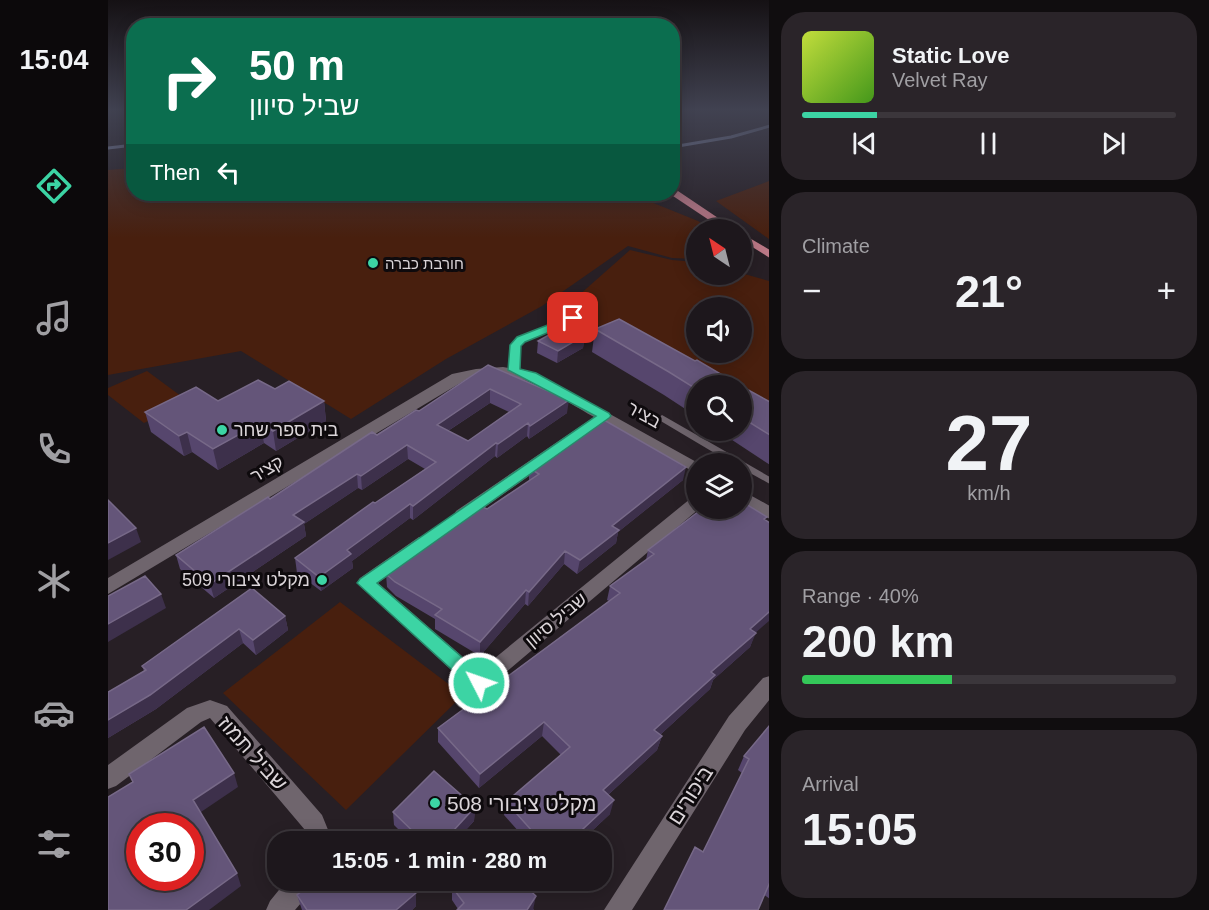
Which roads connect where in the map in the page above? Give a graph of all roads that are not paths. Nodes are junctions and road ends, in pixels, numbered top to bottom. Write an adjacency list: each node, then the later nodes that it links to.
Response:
1 (680, 190): 3 (main road)
2 (680, 196): 3 (main road)
3 (701, 210): 4 (main road)
4 (714, 219)
5 (752, 243): 6 (main road)
6 (769, 254)
7 (573, 318): 8 (lane)
8 (514, 370): 9 (street, קציר); 18 (street, קציר)
9 (604, 416): 12 (street, בציר); 16 (street, שביל סיוון)
10 (662, 418): 11 (lane, בציר)
11 (719, 453)
12 (686, 462)
13 (752, 472): 14 (lane, בציר)
14 (769, 481)
15 (752, 502): 17 (street)
16 (686, 511)
17 (769, 513)
18 (108, 587)
19 (769, 685): 24 (street, ביכורים)
20 (108, 778): 21 (street, שביל תמוז)
21 (317, 831)
22 (295, 891): 23 (street)
23 (279, 910)
24 (616, 910)

